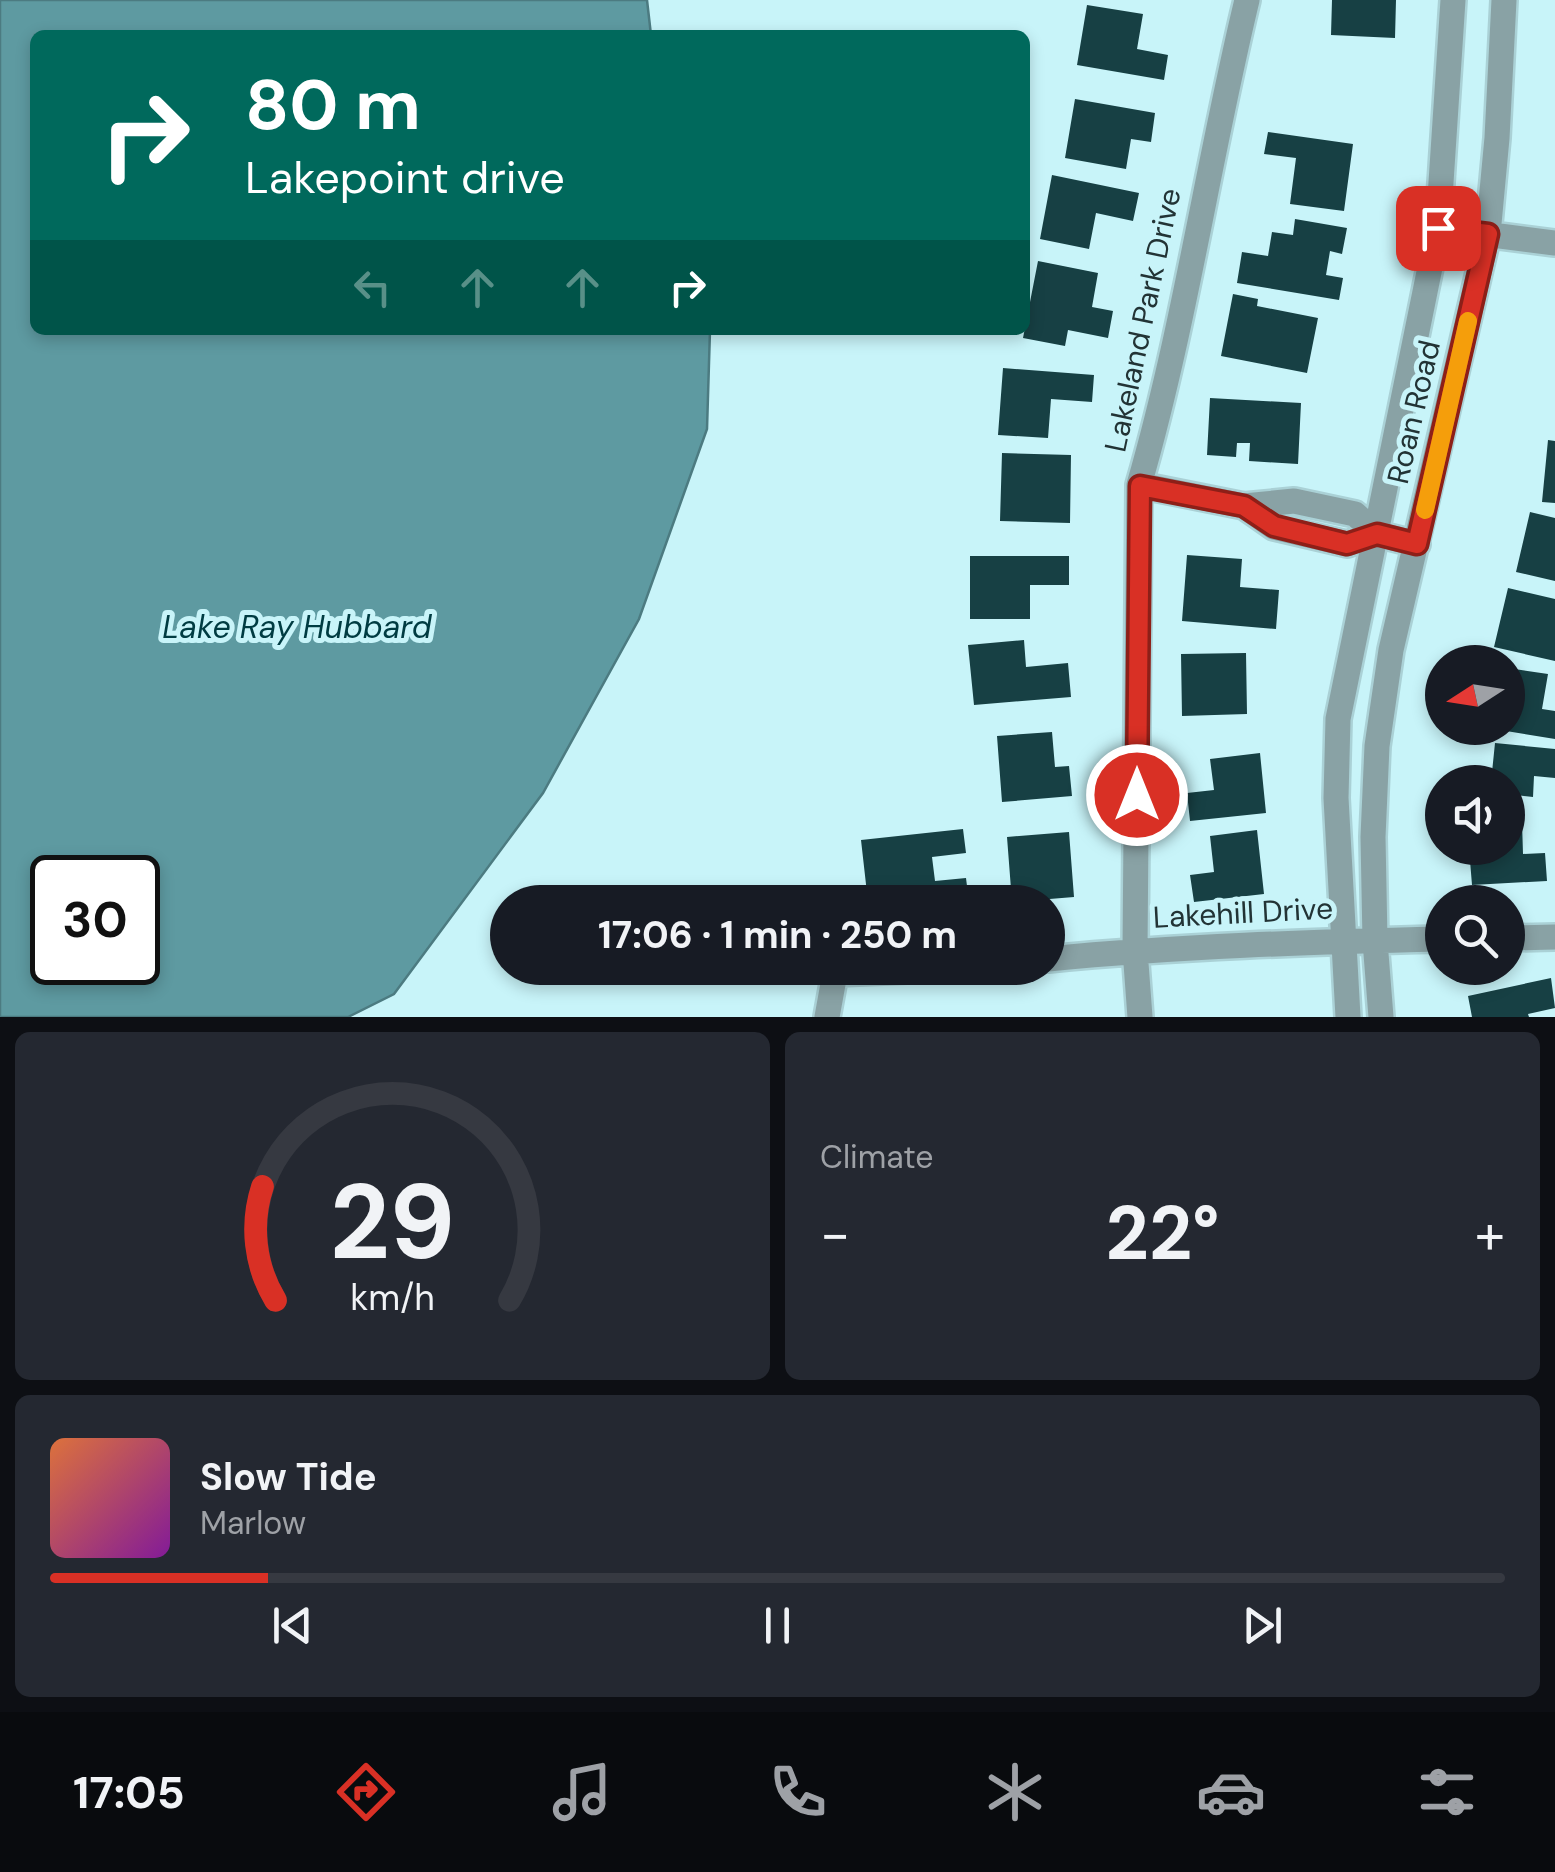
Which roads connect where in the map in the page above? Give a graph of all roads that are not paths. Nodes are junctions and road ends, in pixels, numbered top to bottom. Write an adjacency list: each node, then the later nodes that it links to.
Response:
1 (1247, 0): 7 (street, Lakeland Park Drive)
2 (1454, 0): 4 (street, Roan Road)
3 (1504, 0): 5 (street, Roan Road)
4 (1438, 228): 5 (street); 8 (street, Roan Road)
5 (1488, 234): 6 (street); 9 (street, Roan Road)
6 (1555, 244)
7 (1140, 486): 8 (street); 15 (street, Lakeland Park Drive)
8 (1377, 534): 9 (street); 12 (street, Roan Road)
9 (1417, 544): 14 (street, Roan Road)
10 (1555, 937): 11 (street)
11 (1525, 938)
12 (1342, 940): 14 (street, Lakehill Drive); 15 (street, Lakehill Drive); 20 (street, Roan Road)
13 (1425, 940): 14 (street, Lakehill Drive)
14 (1375, 941): 21 (street, Roan Road)
15 (1136, 950): 16 (street, Lakehill Drive); 19 (street, Lakeland Park Drive)
16 (1065, 956)
17 (832, 985): 18 (street)
18 (827, 1017)
19 (1140, 1017)
20 (1348, 1017)
21 (1381, 1017)

